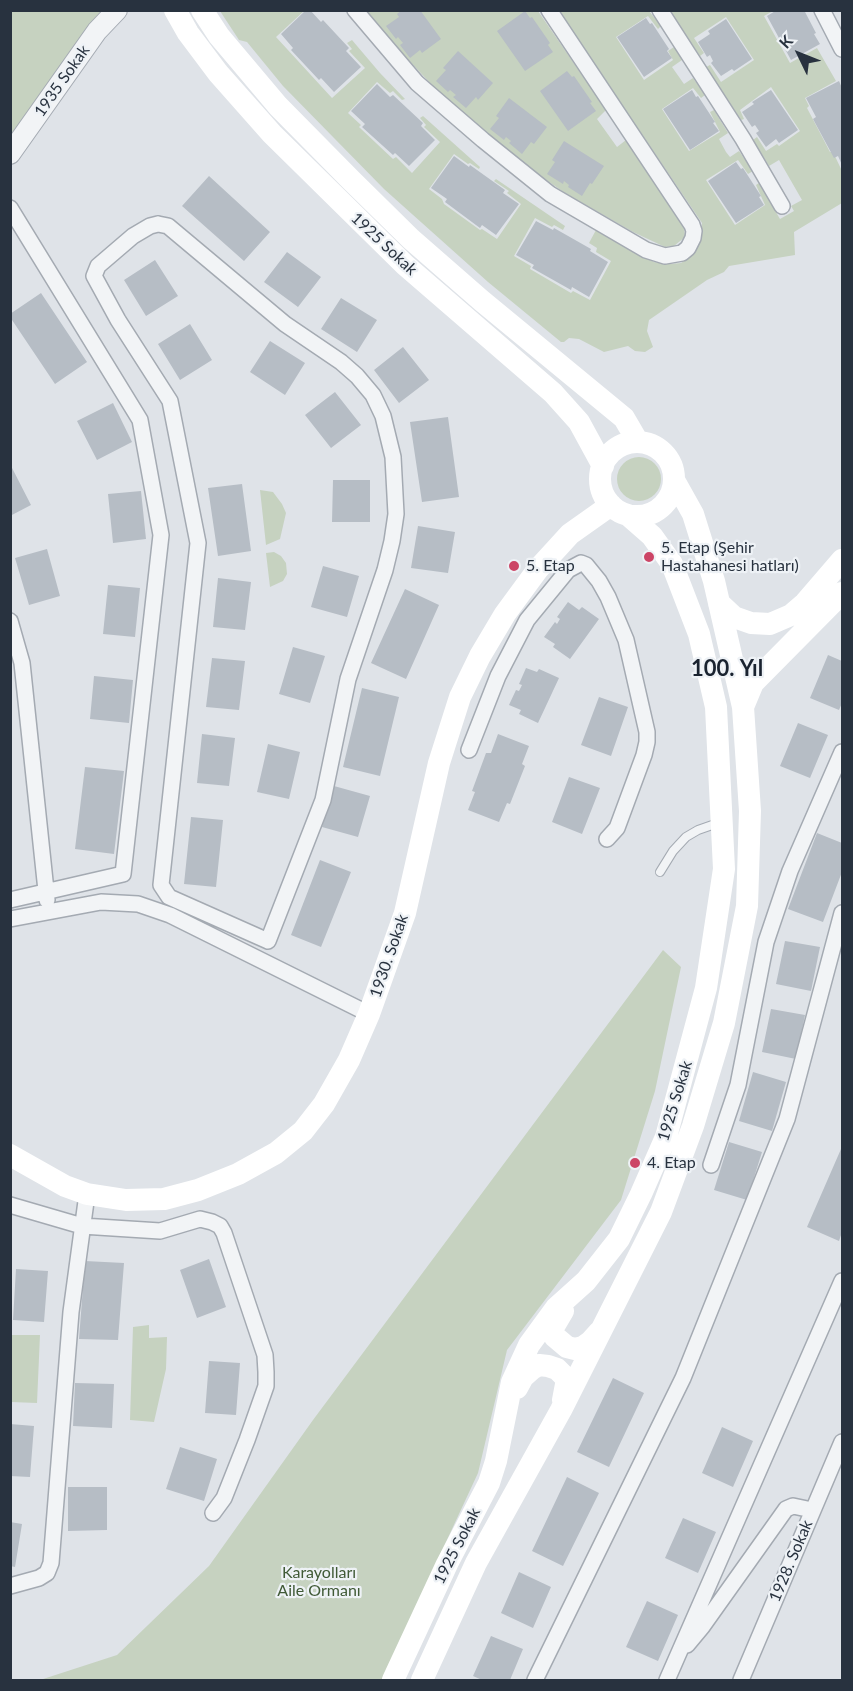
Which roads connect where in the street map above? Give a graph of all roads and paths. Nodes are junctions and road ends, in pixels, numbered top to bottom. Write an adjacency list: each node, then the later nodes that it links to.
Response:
1 (117, 10): 9 (street, 1935 Sokak)
2 (175, 10): 13 (main road, 1925 Sokak)
3 (202, 10): 12 (main road, 1925 Sokak)
4 (355, 10): 5 (street)
5 (549, 10)
6 (660, 10): 10 (street)
7 (822, 10): 8 (street)
8 (843, 49)
9 (10, 154)
10 (782, 206)
11 (10, 207): 28 (street)
12 (638, 442): 13 (main road); 14 (main road)
13 (603, 466): 15 (main road)
14 (674, 480): 15 (main road); 18 (main road, 1925 Sokak)
15 (619, 510): 20 (main road, 1930. Sokak); 25 (main road, 1925 Sokak)
16 (843, 560): 18 (main road)
17 (843, 592): 22 (main road, 1925 Sokak)
18 (719, 603): 22 (main road, 1925 Sokak)
19 (10, 621): 28 (street)
20 (475, 665): 21 (street); 35 (main road, 1930. Sokak)
21 (498, 676): 23 (street); 26 (street)
22 (743, 707): 43 (main road, 1925 Sokak)
23 (469, 750)
24 (843, 752): 37 (street)
25 (722, 822): 27 (lane); 41 (main road, 1925 Sokak)
26 (607, 839)
27 (660, 872)
28 (46, 892): 29 (street); 30 (street)
29 (10, 900)
30 (48, 911): 32 (street); 34 (street)
31 (843, 913): 53 (street)
32 (10, 919)
33 (268, 941): 33 (street); 34 (street)
34 (259, 959): 35 (street)
35 (369, 1014): 38 (main road, 1930. Sokak)
36 (10, 1155): 38 (main road, 1930. Sokak)
37 (711, 1165)
38 (87, 1194): 40 (street)
39 (10, 1204): 40 (street)
40 (82, 1226): 48 (street); 49 (street)
41 (586, 1281): 43 (main road); 45 (main road, 1925 Sokak)
42 (843, 1281): 50 (street)
43 (606, 1324): 44 (main road, 1925 Sokak)
44 (561, 1410): 45 (main road); 52 (main road, 1925 Sokak)
45 (503, 1425): 51 (main road, 1925 Sokak)
46 (843, 1442): 47 (street, 1928. Sokak)
47 (812, 1510): 50 (street); 55 (street, 1928. Sokak)
48 (213, 1513)
49 (10, 1586)
50 (677, 1657): 54 (street)
51 (393, 1680)
52 (422, 1680)
53 (535, 1680)
54 (667, 1680)
55 (741, 1680)

